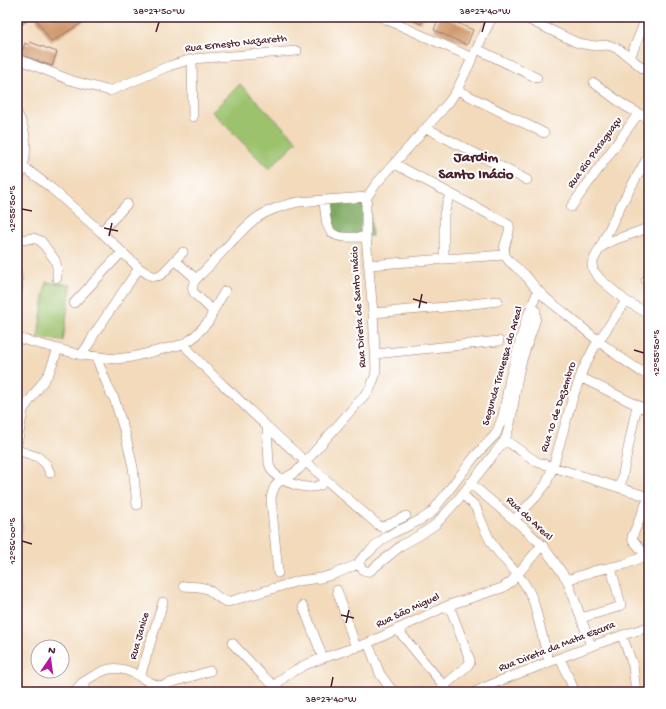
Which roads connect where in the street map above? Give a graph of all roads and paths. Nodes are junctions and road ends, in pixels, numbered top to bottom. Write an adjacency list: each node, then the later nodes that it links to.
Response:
1 (381, 17): 8 (street)
2 (492, 17): 5 (street)
3 (523, 17): 9 (street)
4 (649, 25): 9 (street)
5 (477, 49): 8 (street); 12 (street)
6 (297, 51): 7 (street, Rua Ernesto Nazareth)
7 (192, 58): 10 (street, Rua Ernesto Nazareth); 17 (street)
8 (473, 58): 14 (street)
9 (630, 58): 11 (street)
10 (17, 60)
11 (649, 73)
12 (537, 78)
13 (594, 83): 16 (street)
14 (457, 90): 19 (street); 20 (street)
15 (17, 113): 21 (street)
16 (638, 114): 18 (street); 31 (street, Rua Rio Paraguaçu)
17 (193, 117)
18 (649, 119)
19 (426, 128): 23 (street); 25 (street)
20 (544, 134)
21 (21, 143): 24 (street)
22 (649, 155): 36 (street)
23 (395, 164): 27 (street); 28 (street)
24 (24, 167): 26 (street); 33 (street)
25 (528, 180)
26 (17, 184)
27 (450, 194): 39 (street); 40 (street)
28 (367, 196): 29 (street); 34 (street, Rua Direta de Santo Inácio)
29 (324, 200): 34 (street); 46 (street)
30 (127, 204): 33 (street)
31 (571, 207)
32 (649, 226): 36 (street)
33 (101, 232): 37 (street)
34 (366, 237): 42 (street, Rua Direta de Santo Inácio)
35 (17, 242): 45 (street)
36 (600, 248): 51 (street)
37 (122, 252): 43 (street); 52 (street)
38 (183, 252): 41 (street)
39 (505, 255): 40 (street); 48 (street)
40 (444, 258): 42 (street)
41 (176, 261): 43 (street); 46 (street)
42 (369, 265): 55 (street, Rua Direta de Santo Inácio)
43 (139, 268): 63 (street)
44 (17, 274): 49 (street)
45 (57, 278)
46 (196, 279): 54 (street)
47 (226, 291): 54 (street)
48 (538, 291): 53 (street, Segunda Travessa do Areal); 59 (street)
49 (17, 292)
50 (498, 301): 55 (street)
51 (626, 301): 56 (street); 59 (street, Rua 10 de Dezembro)
52 (74, 303)
53 (532, 306): 70 (street); 89 (street, Segunda Travessa do Areal)
54 (213, 311): 60 (street)
55 (373, 313): 62 (street, Rua Direta de Santo Inácio)
56 (649, 314)
57 (17, 338): 61 (street)
58 (498, 341): 62 (street)
59 (598, 341): 65 (street); 66 (street, Rua 10 de Dezembro)
60 (184, 344): 64 (street); 69 (street)
61 (58, 349): 63 (street); 71 (street)
62 (375, 354): 73 (street, Rua Direta de Santo Inácio)
63 (81, 355): 64 (street)
64 (96, 357): 82 (street)
65 (649, 376)
66 (580, 377): 67 (street); 74 (street, Rua 10 de Dezembro)
67 (637, 405): 68 (street); 79 (street)
68 (649, 411)
69 (267, 427): 73 (street); 76 (street)
70 (505, 440): 74 (street); 78 (street)
71 (17, 445)
72 (17, 450): 75 (street)
73 (306, 462): 76 (street, Rua Direta de Santo Inácio); 77 (street)
74 (552, 467): 79 (street); 85 (street, Rua 10 de Dezembro)
75 (50, 473)
76 (282, 479): 77 (street); 91 (street)
77 (325, 480): 84 (street)
78 (470, 483): 80 (street); 85 (street, Rua do Areal)
79 (620, 488): 81 (street)
80 (462, 494): 89 (street); 92 (street)
81 (649, 497): 88 (street)
82 (137, 505)
83 (17, 516): 86 (street)
84 (406, 516)
85 (514, 520): 87 (street, Rua do Areal)
86 (18, 530)
87 (542, 545): 92 (street, Rua São Miguel); 93 (street, Rua do Areal)
88 (648, 555): 90 (street)
89 (358, 564): 94 (street)
90 (611, 568): 93 (street); 99 (street)
91 (278, 573)
92 (518, 573): 97 (street, Rua São Miguel); 109 (street)
93 (567, 580): 99 (street, Rua do Areal)
94 (184, 586)
95 (337, 590): 106 (street)
96 (162, 602): 111 (street, Rua Janice)
97 (449, 605): 101 (street, Rua São Miguel); 114 (street)
98 (303, 606): 107 (street)
99 (581, 618): 105 (street, Rua do Areal)
100 (649, 627): 102 (street, Rua Direta da Mata Escura)
101 (397, 629): 104 (street, Rua São Miguel); 114 (street)
102 (622, 635): 105 (street, Rua Direta da Mata Escura); 120 (street)
103 (232, 643): 112 (street)
104 (368, 643): 106 (street, Rua São Miguel); 117 (street)
105 (591, 646): 108 (street, Rua Direta da Mata Escura)
106 (356, 648): 107 (street, Rua São Miguel)
107 (323, 658): 112 (street, Rua São Miguel)
108 (560, 658): 109 (street, Rua Direta da Mata Escura); 119 (street)
109 (549, 662): 118 (street, Rua Direta da Mata Escura)
110 (210, 671): 111 (street)
111 (140, 677): 113 (street)
112 (274, 686): 116 (street)
113 (84, 688): 115 (street)
114 (447, 689)
115 (74, 692)
116 (282, 692)
117 (393, 692)
118 (477, 692)
119 (575, 692)
120 (636, 692)

